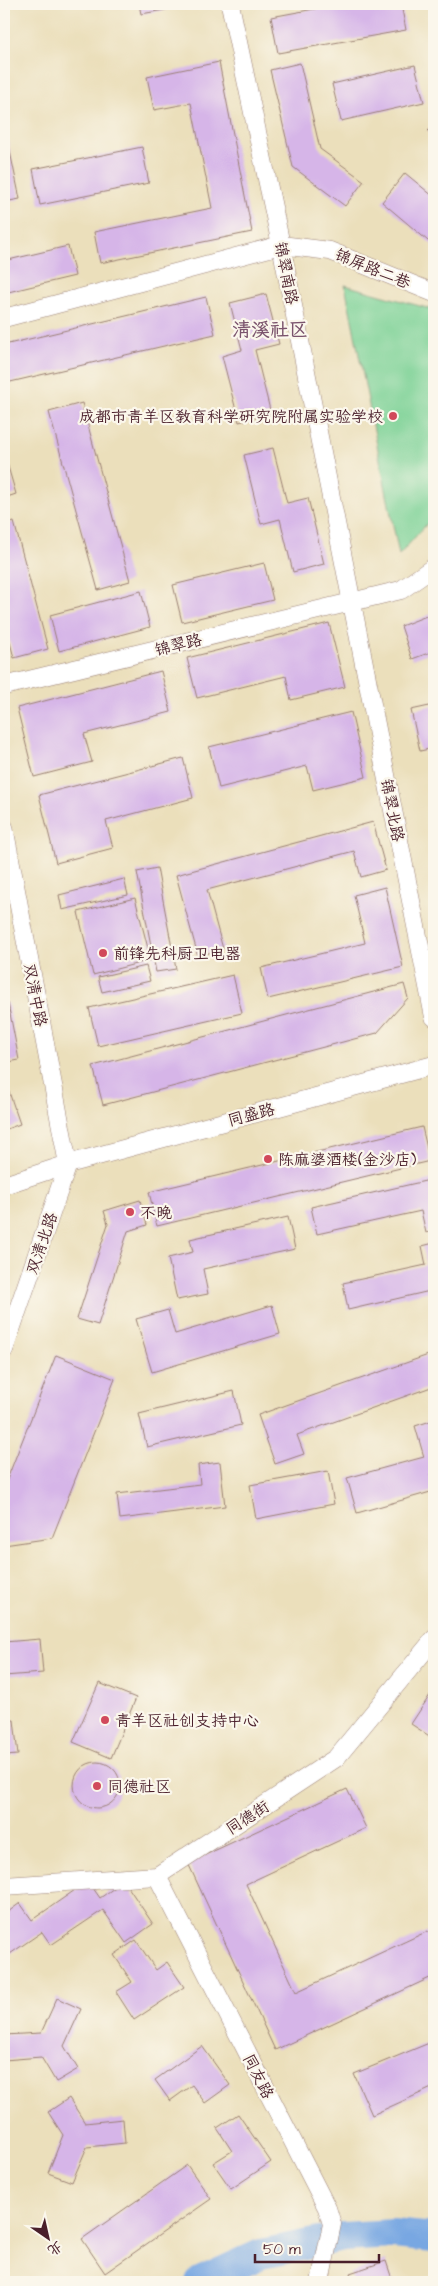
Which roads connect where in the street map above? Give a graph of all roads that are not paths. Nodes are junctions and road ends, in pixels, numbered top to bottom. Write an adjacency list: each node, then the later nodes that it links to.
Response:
1 (230, 4): 2 (street, 锦翠南路)
2 (281, 245): 3 (street, 锦屏路二巷); 4 (street); 6 (street, 锦翠南路)
3 (434, 293)
4 (4, 318)
5 (434, 567): 6 (street, 锦翠路)
6 (353, 602): 7 (street, 锦翠路); 9 (street, 锦翠北路)
7 (4, 686)
8 (4, 827): 11 (street, 双清中路)
9 (434, 1018)
10 (434, 1065): 11 (street, 同盛路)
11 (68, 1164): 12 (street, 同盛路); 13 (street, 双清北路)
12 (4, 1185)
13 (4, 1350)
14 (434, 1639): 15 (street, 同德街)
15 (157, 1876): 16 (street, 同德街); 17 (street, 同友路)
16 (4, 1886)
17 (320, 2282)

